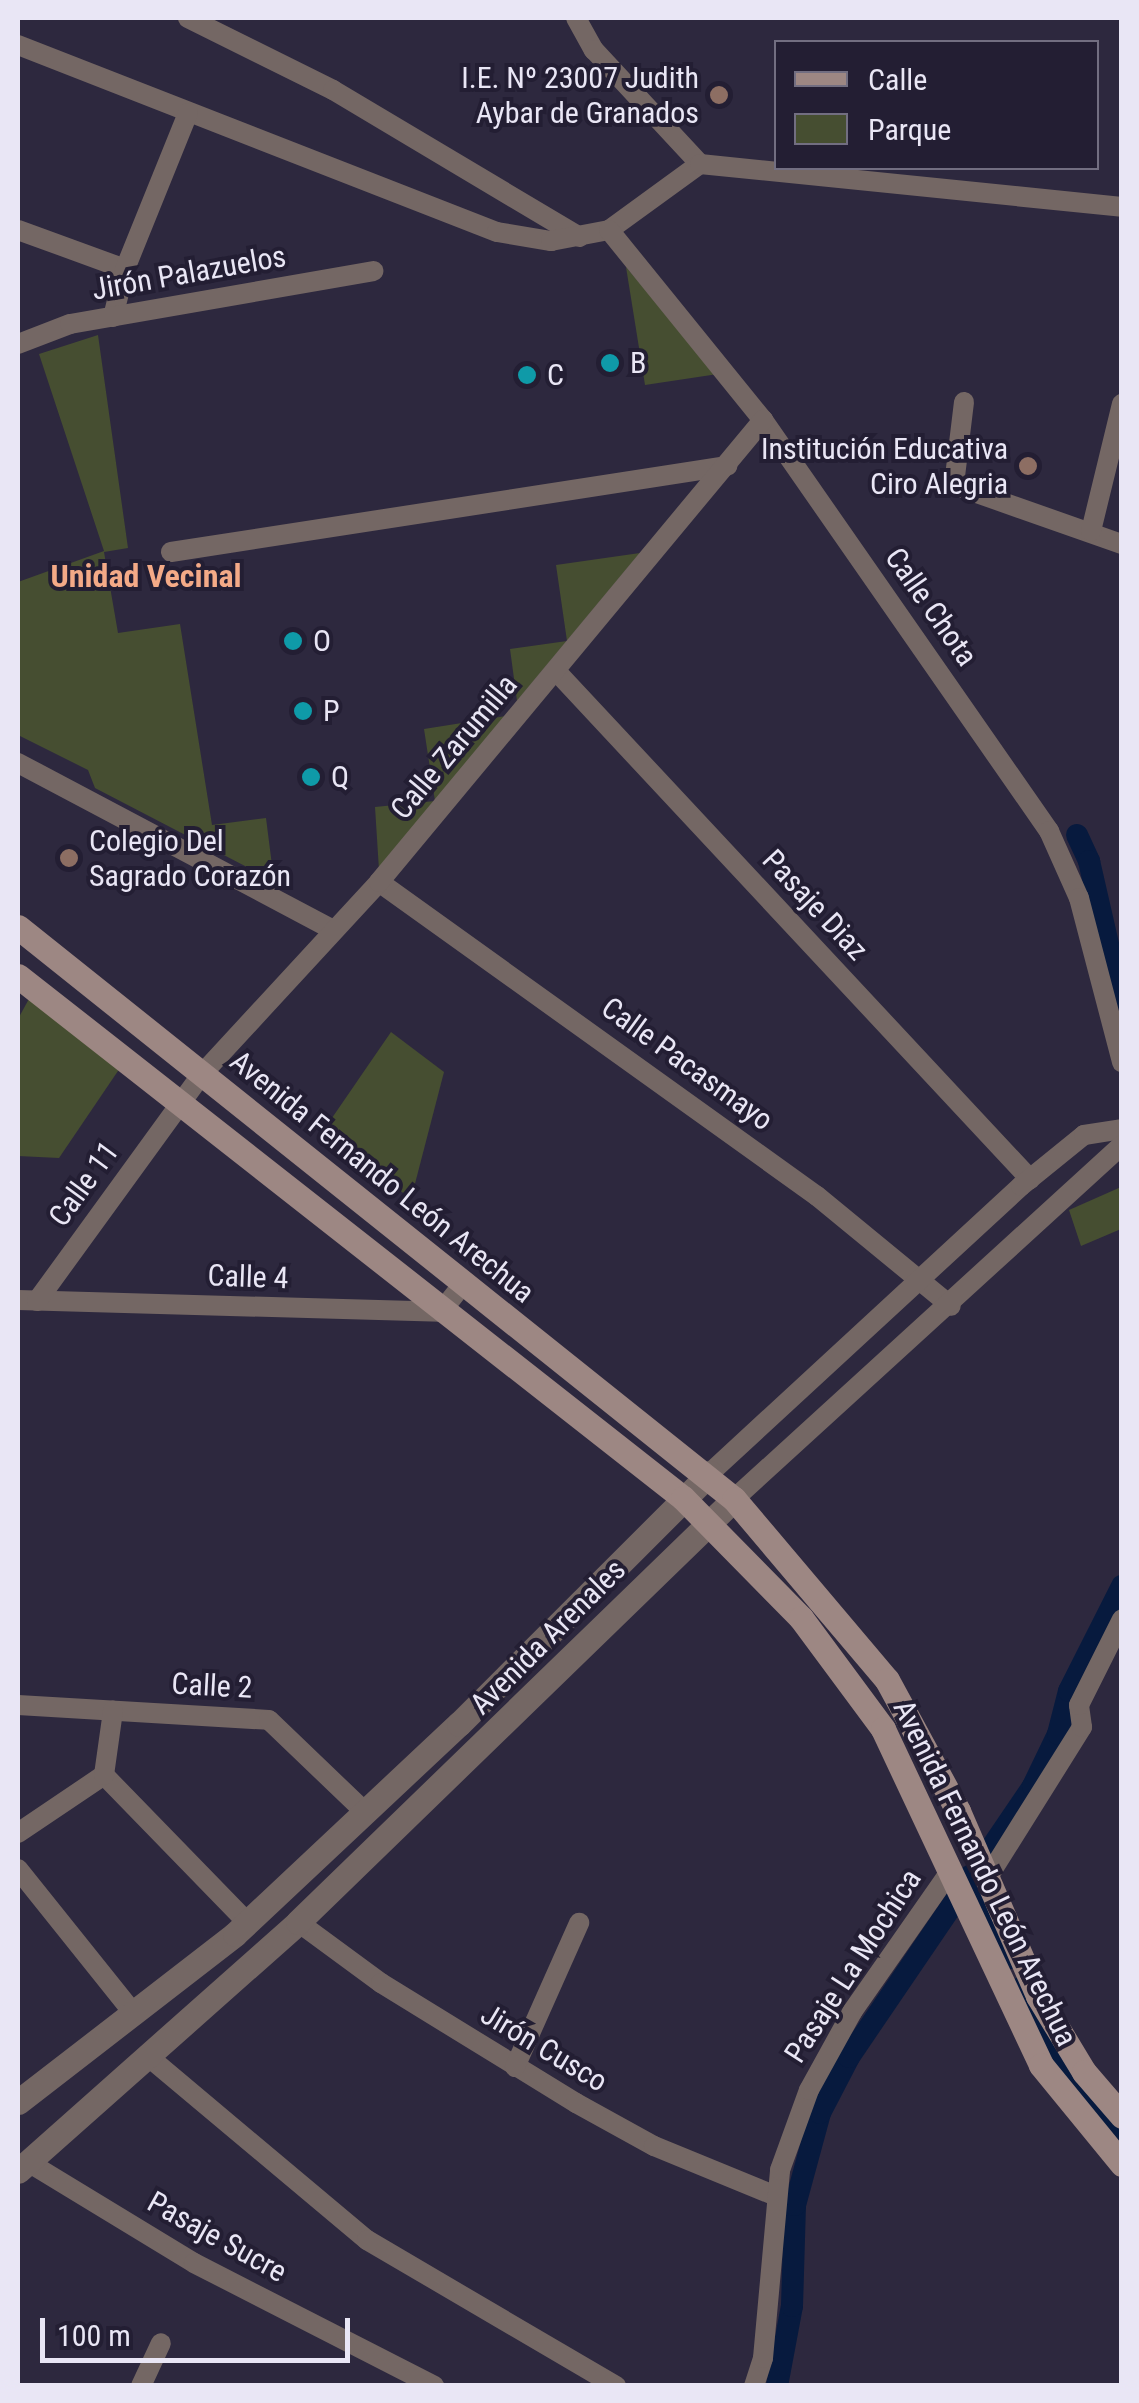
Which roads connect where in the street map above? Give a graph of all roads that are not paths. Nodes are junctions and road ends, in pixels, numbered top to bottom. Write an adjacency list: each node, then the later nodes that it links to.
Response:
1 (188, 18): 9 (street)
2 (576, 18): 5 (street)
3 (18, 44): 4 (street)
4 (188, 113): 9 (street); 10 (street)
5 (700, 164): 6 (street); 8 (street)
6 (1122, 207)
7 (18, 230): 10 (street)
8 (609, 230): 9 (street); 16 (street, Calle Chota)
9 (580, 237)
10 (125, 270): 12 (street)
11 (373, 271): 12 (street, Jirón Palazuelos)
12 (113, 316): 13 (street, Jirón Palazuelos)
13 (18, 344)
14 (964, 402): 18 (street)
15 (1122, 404): 18 (street)
16 (764, 420): 17 (street, Calle Zarumilla); 27 (street, Calle Chota)
17 (727, 466): 20 (street); 21 (street, Calle Zarumilla)
18 (1091, 530): 19 (street)
19 (1122, 544)
20 (171, 552)
21 (556, 671): 23 (street, Calle Zarumilla); 32 (street, Pasaje Diaz)
22 (18, 764): 25 (street)
23 (379, 882): 25 (street, Calle Zarumilla); 33 (street, Calle Pacasmayo)
24 (18, 927): 28 (main road, Avenida Fernando León Arechua)
25 (333, 930): 28 (street, Calle Zarumilla)
26 (18, 976): 29 (main road)
27 (1122, 1062)
28 (202, 1074): 29 (street, Calle Zarumilla); 34 (main road, Avenida Fernando León Arechua)
29 (181, 1104): 35 (street, Calle 11); 37 (main road)
30 (1122, 1129): 32 (street, Avenida Arenales)
31 (1122, 1145): 36 (street, Avenida Arenales)
32 (1030, 1179): 33 (street, Avenida Arenales)
33 (921, 1278): 36 (street, Calle Pacasmayo); 38 (street, Avenida Arenales)
34 (463, 1284): 37 (street); 38 (main road, Avenida Fernando León Arechua)
35 (27, 1301): 37 (street, Calle 4)
36 (952, 1306): 40 (street, Avenida Arenales)
37 (441, 1312): 39 (main road)
38 (710, 1473): 39 (street, Avenida Arenales); 40 (main road, Avenida Fernando León Arechua)
39 (684, 1498): 41 (main road, Avenida Fernando León Arechua); 46 (street, Avenida Arenales)
40 (734, 1499): 41 (street, Avenida Arenales); 50 (main road, Avenida Fernando León Arechua)
41 (710, 1521): 49 (main road, Avenida Fernando León Arechua); 52 (street, Avenida Arenales)
42 (1122, 1618): 50 (street)
43 (18, 1705): 44 (street, Calle 2)
44 (112, 1717): 45 (street); 46 (street, Calle 2)
45 (104, 1775): 47 (street); 51 (street)
46 (365, 1812): 51 (street, Avenida Arenales)
47 (18, 1832)
48 (18, 1869): 54 (street)
49 (949, 1873): 59 (main road, Avenida Fernando León Arechua); 61 (street, Pasaje La Mochica)
50 (988, 1877): 58 (main road, Avenida Fernando León Arechua)
51 (247, 1922): 54 (street, Avenida Arenales)
52 (298, 1922): 55 (street, Avenida Arenales); 56 (street, Jirón Cusco)
53 (579, 1923): 56 (street)
54 (135, 2014): 57 (street, Avenida Arenales)
55 (150, 2058): 60 (street, Avenida Arenales); 65 (street)
56 (514, 2067): 61 (street, Jirón Cusco)
57 (18, 2102)
58 (1122, 2116)
59 (1122, 2164)
60 (23, 2166): 64 (street, Pasaje Sucre)
61 (776, 2196): 66 (street, Pasaje La Mochica)
62 (161, 2344): 63 (street)
63 (141, 2386)
64 (434, 2386)
65 (616, 2386)
66 (754, 2386)

